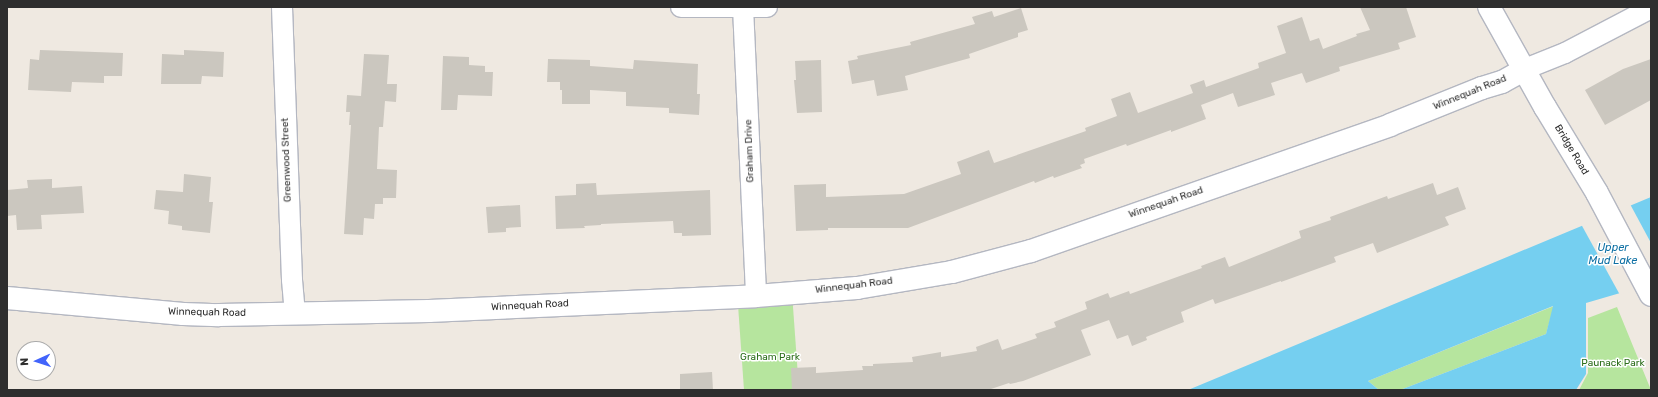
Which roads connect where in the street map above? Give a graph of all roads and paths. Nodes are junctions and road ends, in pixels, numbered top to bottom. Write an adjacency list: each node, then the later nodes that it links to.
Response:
1 (282, 7): 11 (street, Greenwood Street)
2 (681, 7): 3 (street)
3 (743, 7): 4 (street); 9 (street, Graham Drive)
4 (767, 7)
5 (1489, 7): 7 (street, Bridge Road)
6 (1651, 8): 7 (street, Winnequah Road)
7 (1525, 69): 8 (street, Bridge Road); 9 (street, Winnequah Road)
8 (1651, 295)
9 (756, 296): 11 (street, Winnequah Road)
10 (7, 298): 11 (street, Winnequah Road)
11 (295, 313)

